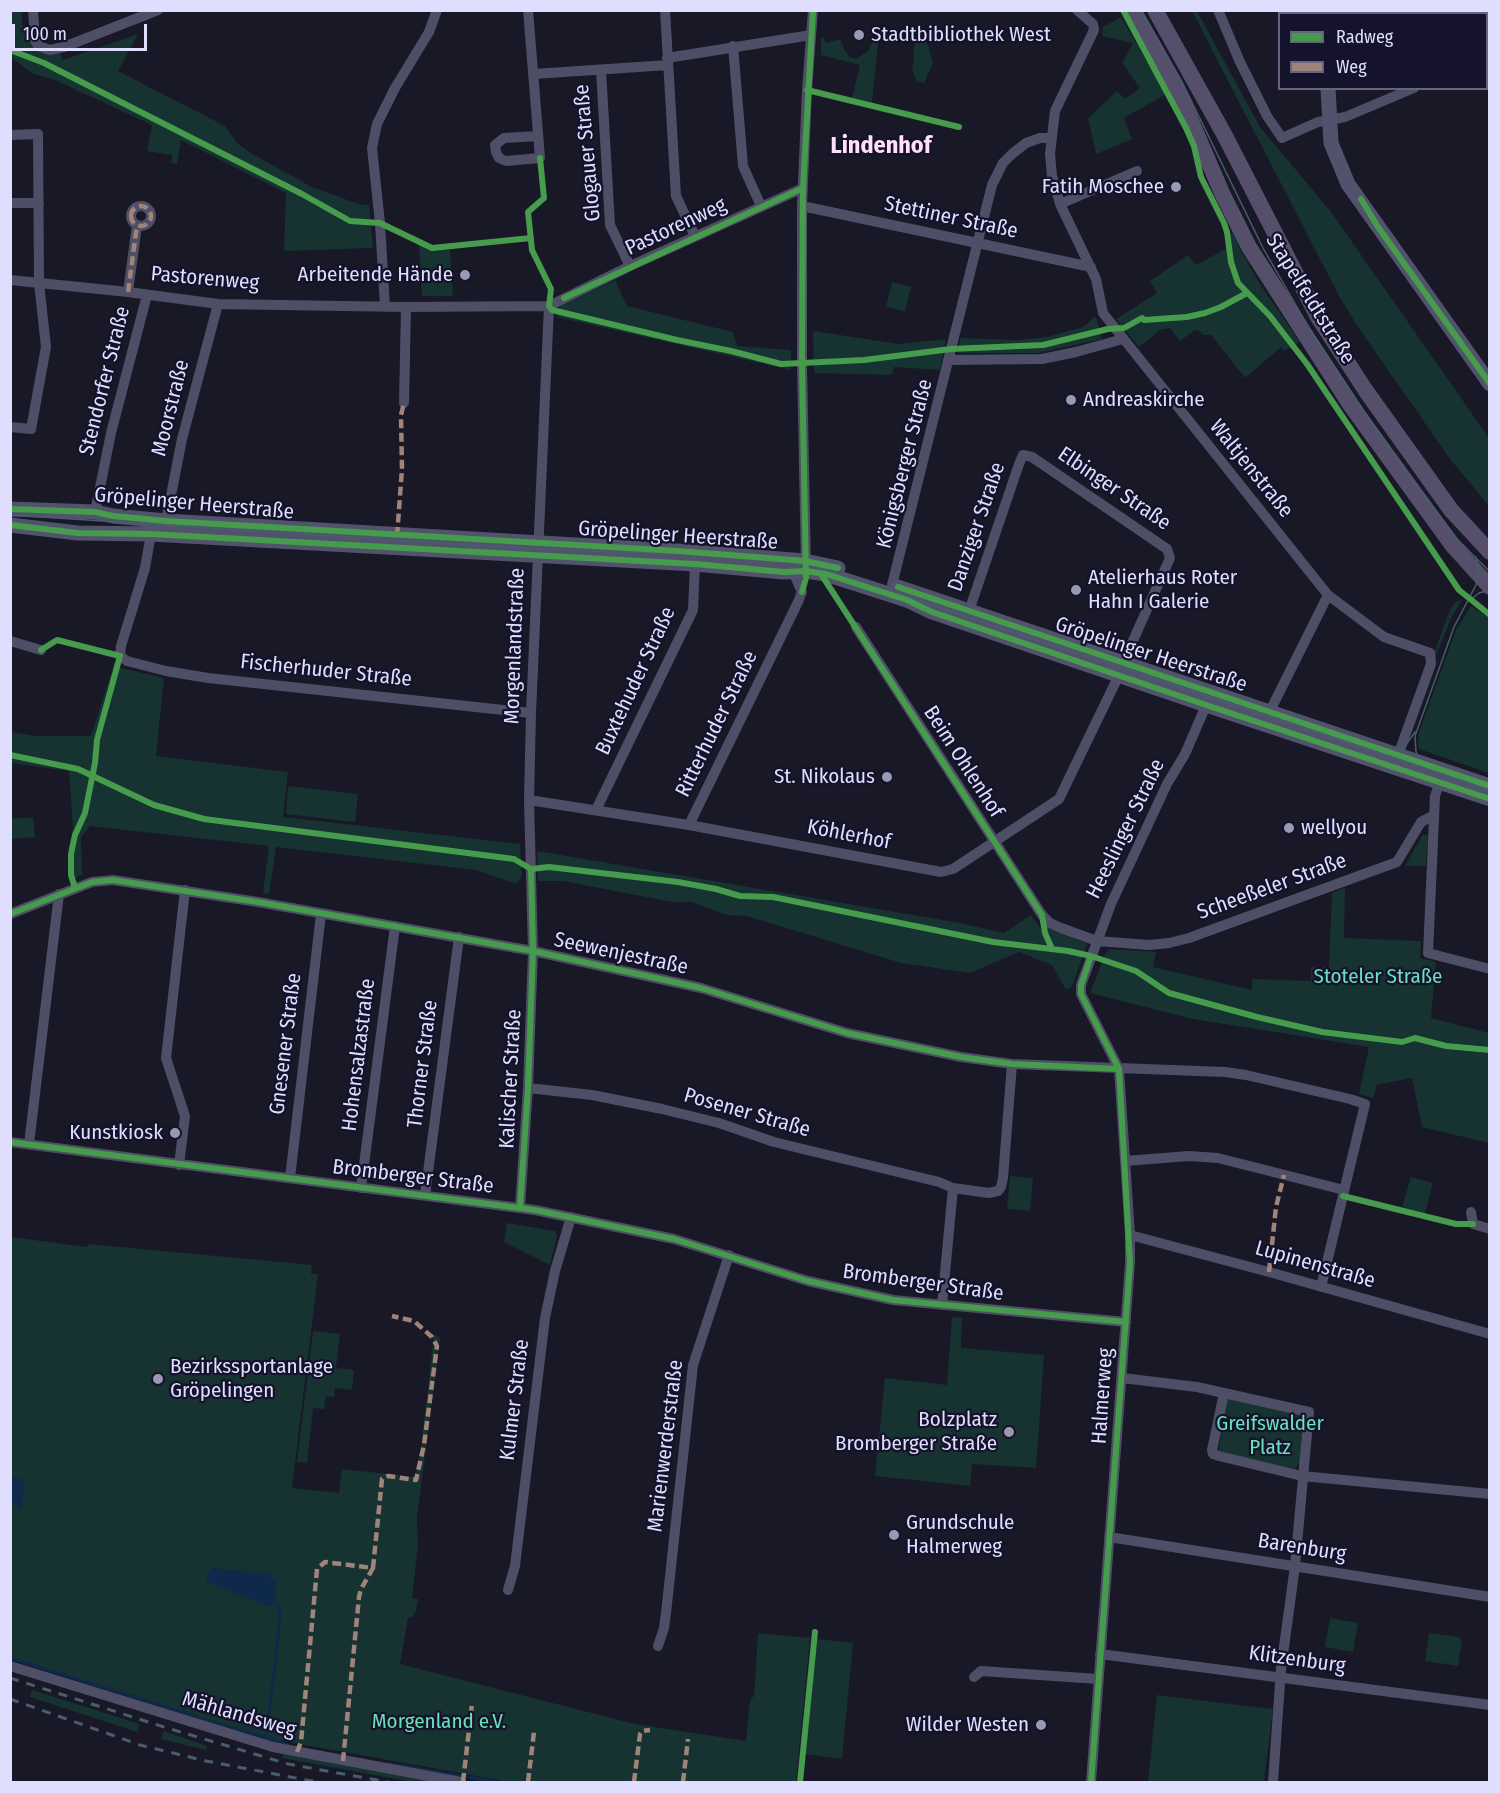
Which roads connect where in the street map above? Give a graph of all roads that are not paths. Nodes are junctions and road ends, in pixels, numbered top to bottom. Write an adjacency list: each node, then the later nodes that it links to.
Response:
1 (33, 10): 2 (street)
2 (158, 10)
3 (437, 10): 40 (street)
4 (528, 10): 15 (street)
5 (665, 10): 13 (street)
6 (813, 10): 11 (street, Ritterhuder Straße)
7 (1077, 10): 21 (street, Waltjenstraße)
8 (1133, 10): 58 (main road, Stapelfeldtstraße)
9 (1155, 10): 54 (main road, Stapelfeldtstraße)
10 (1218, 10): 18 (street)
11 (811, 35): 12 (street); 23 (street, Ritterhuder Straße)
12 (733, 46): 13 (street); 27 (street)
13 (668, 61): 14 (street); 30 (street)
14 (601, 70): 15 (street); 32 (street, Glogauer Straße)
15 (534, 74): 20 (street)
16 (1328, 90): 18 (main road)
17 (1409, 90): 18 (street)
18 (1331, 120): 44 (main road)
19 (10, 135): 25 (street)
20 (538, 136): 20 (street)
21 (1051, 138): 26 (street, Waltjenstraße); 31 (street, Königsberger Straße)
22 (1137, 171): 26 (street)
23 (803, 188): 27 (street, Pastorenweg); 28 (street, Ritterhuder Straße)
24 (10, 203): 25 (street)
25 (39, 203): 35 (street)
26 (1060, 204): 33 (street, Waltjenstraße)
27 (761, 206): 30 (street, Pastorenweg)
28 (802, 206): 31 (street, Stettiner Straße); 56 (street, Ritterhuder Straße)
29 (137, 225): 36 (street)
30 (695, 236): 32 (street, Pastorenweg)
31 (978, 243): 33 (street, Stettiner Straße); 43 (street, Königsberger Straße)
32 (630, 266): 39 (street, Pastorenweg)
33 (1091, 267): 42 (street, Waltjenstraße)
34 (10, 280): 35 (street, Pastorenweg)
35 (39, 283): 36 (street, Pastorenweg); 46 (street)
36 (128, 292): 37 (street, Pastorenweg)
37 (147, 295): 38 (street, Pastorenweg); 49 (street, Stendorfer Straße)
38 (218, 304): 40 (street, Pastorenweg); 50 (street, Moorstraße)
39 (549, 306): 41 (street, Pastorenweg); 53 (street, Morgenlandstraße)
40 (385, 307): 41 (street, Pastorenweg)
41 (406, 307): 45 (street)
42 (1123, 339): 43 (street); 59 (street, Waltjenstraße)
43 (948, 360): 57 (street, Königsberger Straße)
44 (1490, 384)
45 (404, 403)
46 (10, 428)
47 (1023, 455): 60 (street, Danziger Straße); 64 (street, Elbinger Straße)
48 (10, 508): 49 (main road, Gröpelinger Heerstraße)
49 (95, 512): 50 (main road, Gröpelinger Heerstraße)
50 (165, 521): 53 (main road, Gröpelinger Heerstraße)
51 (10, 525): 52 (main road, Gröpelinger Heerstraße)
52 (151, 534): 53 (main road, Gröpelinger Heerstraße); 67 (street, Fischerhuder Straße)
53 (538, 550): 55 (main road, Gröpelinger Heerstraße); 56 (main road, Gröpelinger Heerstraße); 67 (street, Morgenlandstraße)
54 (1490, 552)
55 (695, 564): 56 (main road, Gröpelinger Heerstraße); 73 (street, Buxtehuder Straße)
56 (801, 568): 57 (main road, Gröpelinger Heerstraße); 64 (main road, Gröpelinger Heerstraße); 75 (street, Ritterhuder Straße)
57 (892, 585): 60 (main road, Gröpelinger Heerstraße)
58 (1490, 587)
59 (1328, 595): 66 (street); 68 (street, Waltjenstraße)
60 (969, 611): 64 (main road, Gröpelinger Heerstraße)
61 (856, 627): 76 (street, Beim Ohlenhof)
62 (10, 641): 63 (street)
63 (41, 650)
64 (1121, 669): 65 (main road, Gröpelinger Heerstraße); 76 (street, Elbinger Straße)
65 (1209, 699): 66 (main road, Gröpelinger Heerstraße); 69 (main road, Gröpelinger Heerstraße); 83 (street, Heeslinger Straße)
66 (1270, 711): 68 (main road, Gröpelinger Heerstraße)
67 (531, 713): 72 (street, Morgenlandstraße)
68 (1398, 755): 70 (main road, Gröpelinger Heerstraße)
69 (1440, 782): 71 (main road, Gröpelinger Heerstraße); 74 (street)
70 (1490, 786)
71 (1490, 799)
72 (530, 800): 73 (street, Ritterhuder Straße); 84 (street, Morgenlandstraße)
73 (596, 810): 75 (street, Ritterhuder Straße)
74 (1434, 815): 83 (street, Scheeßeler Straße); 85 (street)
75 (689, 825): 76 (street, Köhlerhof)
76 (995, 842): 83 (street, Beim Ohlenhof)
77 (185, 890): 78 (street, Seewenjestraße); 80 (street, Seewenjestraße); 93 (street)
78 (59, 894): 79 (street, Seewenjestraße); 91 (street)
79 (10, 914)
80 (321, 914): 81 (street, Seewenjestraße); 94 (street, Gnesener Straße)
81 (395, 926): 82 (street, Seewenjestraße); 95 (street, Hohensalzastraße)
82 (459, 937): 84 (street, Seewenjestraße); 98 (street, Thorner Straße)
83 (1097, 941): 86 (street, Heeslinger Straße)
84 (533, 951): 87 (street, Seewenjestraße); 89 (street, Kalischer Straße)
85 (1490, 969)
86 (1081, 985): 88 (street, Halmerweg)
87 (1012, 1064): 88 (street, Seewenjestraße); 96 (street, Posener Straße)
88 (1119, 1069): 92 (street, Halmerweg); 97 (street, Seewenjestraße)
89 (528, 1088): 96 (street, Posener Straße); 99 (street, Kalischer Straße)
90 (10, 1142): 91 (street, Bromberger Straße)
91 (28, 1144): 93 (street, Bromberger Straße)
92 (1125, 1161): 97 (street); 103 (street, Halmerweg)
93 (179, 1165): 94 (street, Bromberger Straße)
94 (290, 1178): 95 (street, Bromberger Straße)
95 (362, 1188): 98 (street, Bromberger Straße)
96 (953, 1188): 106 (street)
97 (1344, 1190): 105 (street)
98 (425, 1195): 99 (street, Bromberger Straße)
99 (520, 1208): 101 (street, Bromberger Straße)
100 (1471, 1212): 102 (street)
101 (571, 1217): 104 (street, Bromberger Straße); 115 (street, Kulmer Straße)
102 (1490, 1229)
103 (1130, 1235): 105 (street, Lupinenstraße); 107 (street, Halmerweg)
104 (729, 1255): 106 (street, Bromberger Straße); 117 (street, Marienwerderstraße)
105 (1322, 1287): 108 (street, Lupinenstraße)
106 (942, 1305): 107 (street, Bromberger Straße)
107 (1126, 1322): 109 (street, Halmerweg)
108 (1490, 1334)
109 (1122, 1378): 110 (street); 113 (street, Halmerweg)
110 (1224, 1393): 111 (street); 111 (street)
111 (1302, 1476): 112 (street); 114 (street)
112 (1490, 1494)
113 (1109, 1537): 114 (street, Barenburg); 118 (street, Halmerweg)
114 (1295, 1566): 116 (street, Barenburg); 121 (street)
115 (508, 1590)
116 (1490, 1597)
117 (658, 1646)
118 (1100, 1654): 121 (street, Klitzenburg); 122 (street, Halmerweg)
119 (10, 1666): 124 (street, Mählandsweg)
120 (975, 1677): 122 (street)
121 (1282, 1678): 123 (street, Klitzenburg); 126 (street)
122 (1098, 1679): 125 (street, Halmerweg)
123 (1490, 1705)
124 (461, 1782)
125 (1091, 1782)
126 (1273, 1782)

